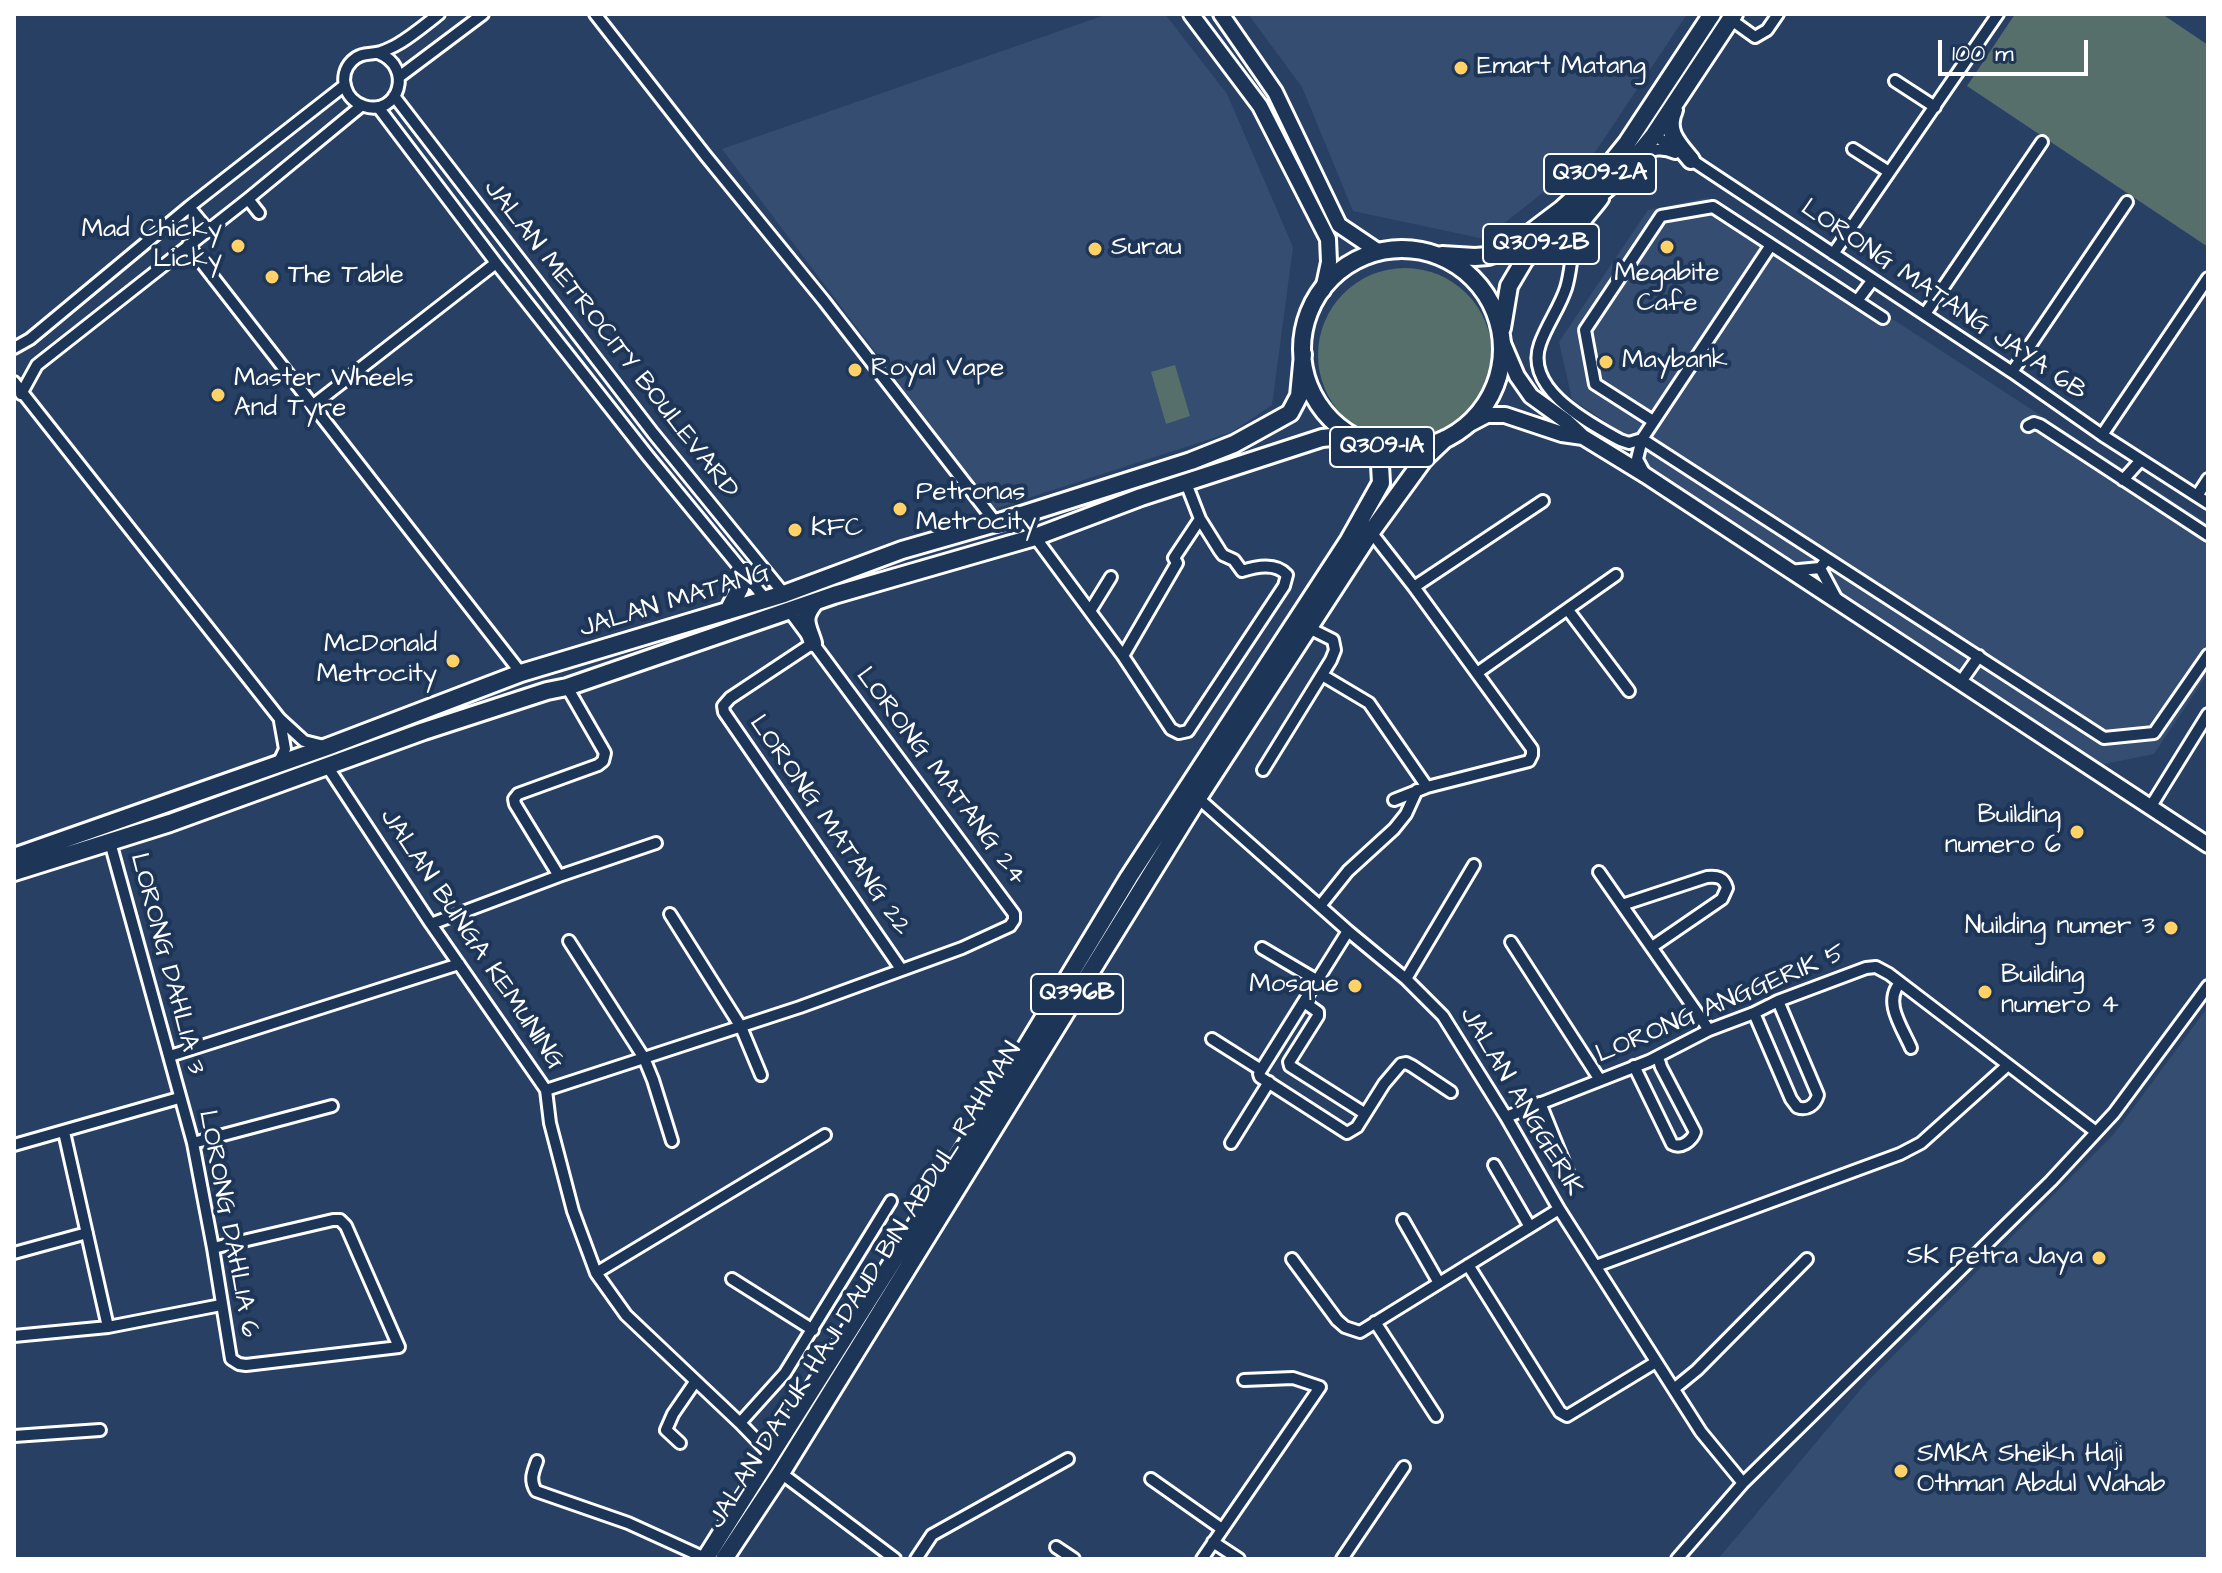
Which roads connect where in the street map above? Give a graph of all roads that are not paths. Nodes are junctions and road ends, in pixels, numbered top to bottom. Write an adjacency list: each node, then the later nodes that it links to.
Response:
1 (439, 14): 10 (street)
2 (483, 14): 11 (street)
3 (595, 14): 70 (street)
4 (1191, 14): 39 (street)
5 (1221, 14): 33 (street)
6 (1712, 14): 28 (main road, Q309-2A)
7 (1778, 14): 9 (street)
8 (1998, 14): 18 (street)
9 (1732, 17): 14 (main road, Q309-2B)
10 (378, 53): 11 (street); 13 (street)
11 (399, 77): 15 (street)
12 (1895, 81): 18 (street)
13 (345, 85): 16 (street); 27 (street)
14 (1685, 87): 19 (main road, Q309-2B); 22 (main road)
15 (394, 96): 17 (street); 61 (street, JALAN METROCITY BOULEVARD)
16 (361, 106): 17 (street); 25 (street)
17 (378, 107): 36 (street, JALAN METROCITY BOULEVARD)
18 (1935, 107): 24 (street)
19 (1654, 135): 22 (street, LORONG MATANG JAYA 6B); 23 (main road, Q309-2B); 28 (main road)
20 (2042, 142): 41 (street)
21 (1853, 149): 24 (street)
22 (1691, 160): 23 (street); 35 (street, LORONG MATANG JAYA 6B)
23 (1624, 172): 43 (main road, Q309-2B); 57 (street)
24 (1889, 172): 35 (street)
25 (248, 199): 29 (street); 30 (street)
26 (2127, 202): 46 (street)
27 (189, 207): 30 (street); 44 (street)
28 (1562, 209): 34 (main road, Q309-2A)
29 (259, 213)
30 (208, 230): 31 (street)
31 (188, 245): 48 (street); 49 (street)
32 (1771, 245): 40 (street); 50 (street); 50 (street)
33 (1379, 252): 34 (main road, Q309-1A); 39 (main road, Q309-1A)
34 (1433, 254): 43 (main road, Q309-1A)
35 (1833, 254): 38 (street, LORONG MATANG JAYA 6B)
36 (496, 263): 49 (street); 65 (street, JALAN METROCITY BOULEVARD)
37 (2208, 278): 54 (street)
38 (1872, 281): 40 (street); 41 (street, LORONG MATANG JAYA 6B)
39 (1323, 290): 45 (main road, Q309-1A)
40 (1857, 301): 42 (street)
41 (1925, 314): 46 (street, LORONG MATANG JAYA 6B)
42 (1883, 318)
43 (1501, 337): 51 (main road, Q309-1A); 55 (street)
44 (14, 348)
45 (1303, 354): 53 (main road, Q309-1A); 70 (main road, JALAN MATANG)
46 (2012, 372): 54 (street, LORONG MATANG JAYA 6B)
47 (14, 382): 48 (street)
48 (21, 394): 100 (street)
49 (312, 406): 93 (street)
50 (1653, 421): 57 (street)
51 (1466, 426): 55 (street); 56 (main road, Q309-1A)
52 (2028, 426): 63 (street)
53 (1351, 435): 58 (main road, Q309-1A); 64 (main road, JALAN MATANG)
54 (2102, 435): 59 (street, LORONG MATANG JAYA 6B)
55 (1583, 437): 60 (street)
56 (1445, 439): 58 (main road, Q309-1A); 71 (main road, JALAN DATUK HAJI DAUD BIN ABDUL RAHMAN / Q396B)
57 (1642, 439): 60 (street); 74 (street)
58 (1374, 445): 192 (main road, JALAN DATUK HAJI DAUD BIN ABDUL RAHMAN)
59 (2141, 460): 63 (street); 66 (street, LORONG MATANG JAYA 6B)
60 (1645, 475): 75 (street)
61 (689, 478): 65 (street); 80 (street, JALAN METROCITY BOULEVARD)
62 (2208, 479): 66 (street)
63 (2123, 480): 72 (street)
64 (1186, 483): 69 (street); 73 (main road, JALAN MATANG)
65 (675, 489): 76 (street, JALAN METROCITY BOULEVARD)
66 (2197, 496): 68 (street, LORONG MATANG JAYA 6B)
67 (1543, 501): 79 (street)
68 (2208, 503)
69 (1200, 519): 90 (street); 90 (street)
70 (996, 523): 80 (main road, JALAN MATANG)
71 (1371, 532): 79 (street); 88 (main road, JALAN DATUK HAJI DAUD BIN ABDUL RAHMAN / Q396B)
72 (2208, 535)
73 (1035, 537): 82 (main road, JALAN MATANG); 86 (street)
74 (1823, 564): 75 (street); 83 (street); 91 (street)
75 (1789, 571): 83 (street)
76 (743, 572): 81 (street, JALAN METROCITY BOULEVARD); 85 (main road)
77 (1616, 575): 84 (street)
78 (1111, 577): 86 (street)
79 (1414, 587): 94 (street)
80 (784, 594): 81 (main road, JALAN MATANG); 87 (street, JALAN METROCITY BOULEVARD)
81 (766, 599): 85 (main road, JALAN MATANG); 87 (street, JALAN METROCITY BOULEVARD)
82 (815, 602): 87 (main road, JALAN MATANG); 89 (main road)
83 (1838, 603): 96 (street)
84 (1568, 610): 94 (street); 98 (street)
85 (728, 611): 93 (main road, JALAN MATANG)
86 (1090, 611): 90 (street)
87 (787, 612): 89 (street, LORONG MATANG 24); 97 (main road, JALAN MATANG)
88 (1309, 628): 95 (street); 106 (main road, JALAN DATUK HAJI DAUD BIN ABDUL RAHMAN / Q396B)
89 (813, 643): 127 (street, LORONG MATANG 22); 127 (street, LORONG MATANG 24)
90 (1123, 656)
91 (1979, 656): 92 (street); 96 (street)
92 (2207, 659)
93 (521, 673): 101 (main road, JALAN MATANG)
94 (1477, 673): 105 (street)
95 (1322, 675): 104 (street); 105 (street)
96 (1960, 683): 108 (street)
97 (567, 687): 103 (main road, JALAN MATANG); 116 (street)
98 (1629, 691)
99 (2208, 714): 108 (street)
100 (280, 719): 101 (street); 102 (street)
101 (327, 747): 102 (main road, JALAN MATANG)
102 (278, 764): 112 (main road, JALAN MATANG)
103 (327, 766): 109 (main road, JALAN MATANG); 120 (street, JALAN BUNGA KEMUNING)
104 (1263, 770)
105 (1422, 789): 107 (street); 118 (street)
106 (1198, 798): 118 (street, JALAN ANGGERIK); 196 (main road, JALAN DATUK HAJI DAUD BIN ABDUL RAHMAN / Q396B)
107 (1394, 800)
108 (2151, 806): 111 (street)
109 (110, 842): 114 (main road, JALAN MATANG); 139 (street, LORONG DAHLIA 3)
110 (656, 843): 116 (street)
111 (2208, 845)
112 (14, 857)
113 (1474, 865): 128 (street)
114 (14, 872)
115 (1599, 872): 117 (street)
116 (559, 876): 120 (street)
117 (1622, 905): 124 (street); 124 (street)
118 (1320, 906): 121 (street, JALAN ANGGERIK)
119 (670, 914): 135 (street)
120 (431, 924): 126 (street, JALAN BUNGA KEMUNING)
121 (1348, 931): 128 (street, JALAN ANGGERIK); 129 (street)
122 (569, 941): 141 (street)
123 (1511, 942): 146 (street)
124 (1652, 947): 136 (street)
125 (1262, 948): 129 (street)
126 (459, 964): 139 (street); 148 (street, JALAN BUNGA KEMUNING)
127 (901, 969): 135 (street)
128 (1406, 979): 154 (street, JALAN ANGGERIK)
129 (1318, 981): 133 (street)
130 (1900, 983): 132 (street, LORONG ANGGERIK 5); 138 (street); 142 (street, LORONG ANGGERIK 5)
131 (2208, 986): 156 (street)
132 (1778, 1001): 134 (street, LORONG ANGGERIK 5); 134 (street)
133 (1304, 1002): 144 (street); 153 (street)
134 (1754, 1013): 136 (street, LORONG ANGGERIK 5)
135 (741, 1027): 141 (street); 145 (street)
136 (1709, 1030): 140 (street, LORONG ANGGERIK 5)
137 (1212, 1039): 144 (street)
138 (1911, 1048)
139 (170, 1056): 150 (street, LORONG DAHLIA 3)
140 (1658, 1057): 143 (street, LORONG ANGGERIK 5); 143 (street)
141 (644, 1058): 148 (street); 158 (street)
142 (2008, 1065): 156 (street, LORONG ANGGERIK 5); 174 (street)
143 (1634, 1066): 146 (street, LORONG ANGGERIK 5)
144 (1261, 1070): 147 (street)
145 (761, 1075)
146 (1600, 1080): 151 (street, LORONG ANGGERIK 5)
147 (1269, 1082): 153 (street); 160 (street)
148 (546, 1090): 175 (street, JALAN BUNGA KEMUNING)
149 (1451, 1092): 153 (street)
150 (179, 1098): 155 (street); 159 (street, LORONG DAHLIA 6)
151 (1540, 1103): 154 (street, LORONG ANGGERIK 5); 163 (street)
152 (332, 1106): 159 (street)
153 (1364, 1113)
154 (1506, 1117): 165 (street, JALAN ANGGERIK)
155 (64, 1132): 161 (street); 168 (street)
156 (2096, 1132): 198 (street)
157 (825, 1135): 175 (street)
158 (672, 1141)
159 (193, 1143): 169 (street, LORONG DAHLIA 6)
160 (1231, 1143)
161 (14, 1145)
162 (1494, 1165): 167 (street)
163 (1570, 1177)
164 (891, 1201): 181 (street)
165 (1559, 1209): 167 (street); 174 (street, JALAN ANGGERIK)
166 (1403, 1220): 177 (street)
167 (1530, 1227): 173 (street)
168 (87, 1233): 170 (street); 180 (street)
169 (213, 1248): 178 (street, LORONG DAHLIA 6); 178 (street, LORONG DAHLIA 6)
170 (14, 1253)
171 (1292, 1259): 179 (street)
172 (1807, 1259): 186 (street)
173 (1468, 1265): 177 (street); 183 (street)
174 (1596, 1266): 183 (street, JALAN ANGGERIK)
175 (596, 1273): 185 (street, JALAN BUNGA KEMUNING)
176 (732, 1279): 181 (street)
177 (1439, 1283): 179 (street)
178 (221, 1305): 180 (street)
179 (1375, 1322): 187 (street)
180 (108, 1327): 182 (street)
181 (813, 1330): 188 (street)
182 (14, 1336)
183 (1656, 1362): 186 (street, JALAN ANGGERIK)
184 (1244, 1380): 199 (street)
185 (695, 1382): 188 (street, JALAN BUNGA KEMUNING); 191 (street)
186 (1675, 1388): 198 (street, JALAN ANGGERIK)
187 (1436, 1416)
188 (740, 1423): 192 (street, JALAN BUNGA KEMUNING)
189 (100, 1430): 190 (street)
190 (14, 1436)
191 (680, 1443)
192 (771, 1455): 202 (main road, JALAN DATUK HAJI DAUD BIN ABDUL RAHMAN)
193 (1068, 1459): 205 (street)
194 (537, 1461): 202 (street)
195 (1404, 1467): 209 (street)
196 (781, 1473): 203 (main road, JALAN DATUK HAJI DAUD BIN ABDUL RAHMAN / Q396B); 204 (street)
197 (1151, 1479): 199 (street)
198 (1743, 1483): 210 (street)
199 (1222, 1529): 200 (street)
200 (1213, 1542): 207 (street); 208 (street)
201 (1056, 1547): 206 (street)
202 (705, 1558)
203 (724, 1559)
204 (895, 1559)
205 (916, 1559)
206 (1074, 1559)
207 (1202, 1559)
208 (1239, 1559)
209 (1342, 1559)
210 (1677, 1559)

